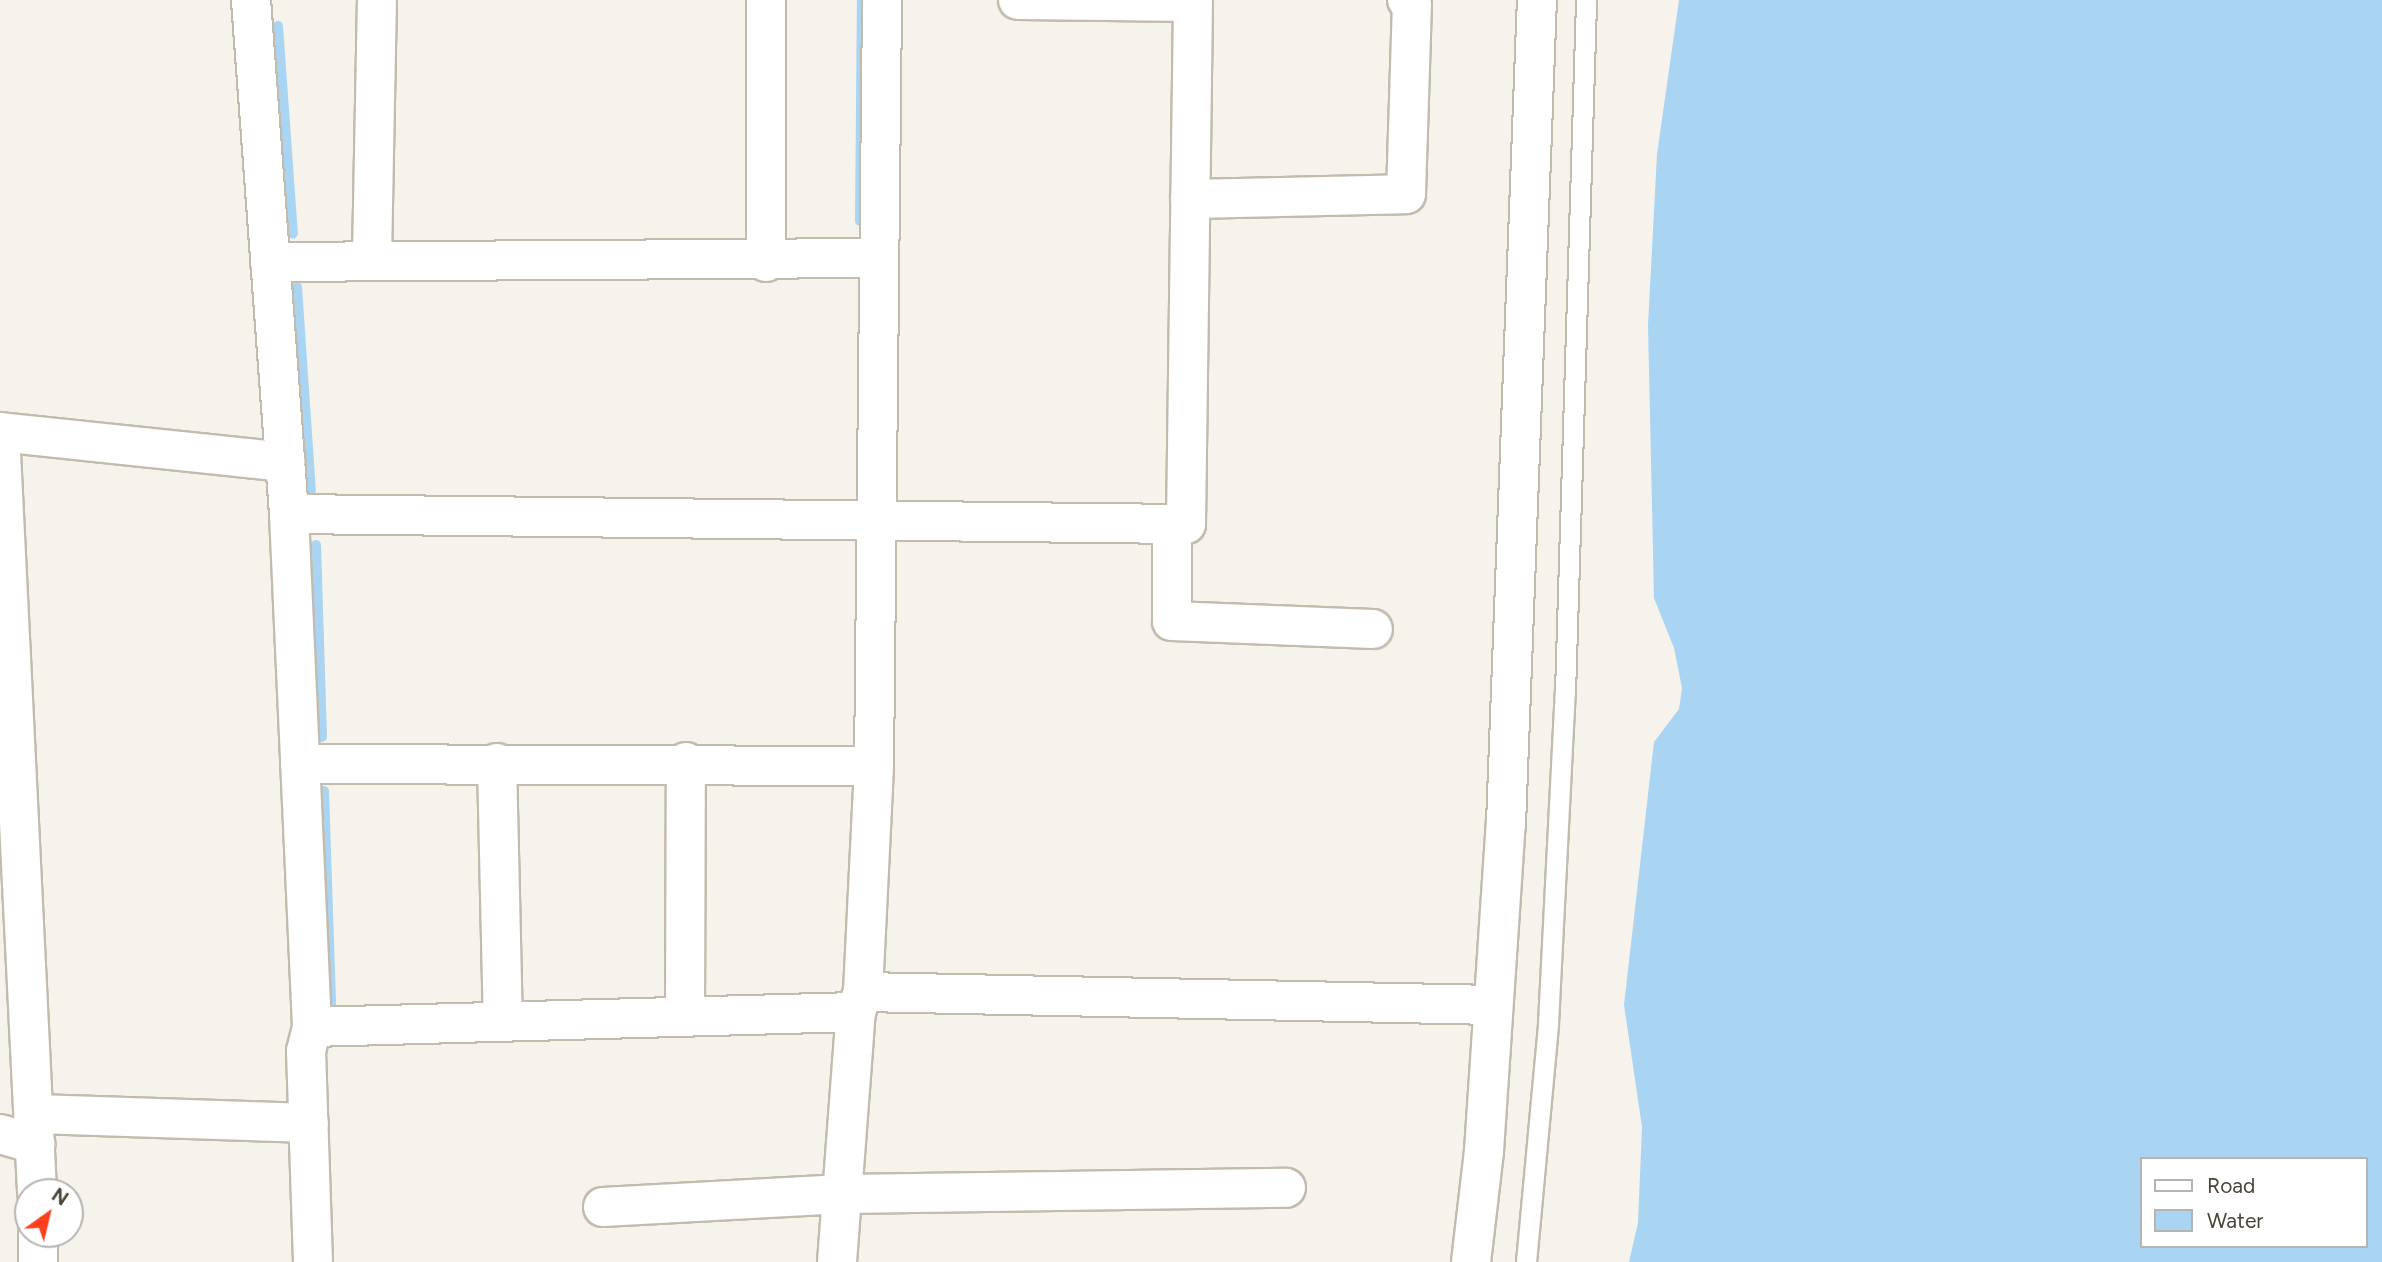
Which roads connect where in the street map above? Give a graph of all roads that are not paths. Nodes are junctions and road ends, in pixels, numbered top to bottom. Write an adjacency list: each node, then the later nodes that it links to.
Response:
1 (251, 0): 13 (street)
2 (377, 0): 11 (street)
3 (766, 0): 14 (street)
4 (882, 0): 12 (street)
5 (1018, 0): 9 (street)
6 (1406, 0): 10 (street)
7 (1537, 0): 27 (street)
8 (1586, 0): 41 (lane)
9 (1193, 1): 10 (street)
10 (1190, 199): 19 (street)
11 (373, 258): 13 (street); 14 (street)
12 (865, 259): 14 (street); 18 (street)
13 (270, 262): 16 (street)
14 (766, 262)
15 (0, 432): 16 (street); 25 (street)
16 (285, 461): 17 (street)
17 (289, 514): 18 (street); 23 (street)
18 (863, 519): 19 (street); 24 (street)
19 (1172, 524): 20 (street)
20 (1373, 629)
21 (685, 762): 22 (street); 24 (street); 28 (street)
22 (497, 763): 23 (street); 29 (street)
23 (300, 764): 30 (street)
24 (861, 765): 26 (street)
25 (12, 896): 32 (street)
26 (860, 1002): 27 (street); 28 (street); 36 (street)
27 (1493, 1004): 40 (street)
28 (685, 1015): 29 (street)
29 (503, 1018): 30 (street)
30 (312, 1027): 31 (street)
31 (309, 1123): 32 (street); 38 (street)
32 (36, 1129): 33 (street); 34 (street)
33 (0, 1134)
34 (37, 1178)
35 (1286, 1188): 36 (street)
36 (843, 1194): 37 (street); 39 (street)
37 (603, 1207)
38 (313, 1262)
39 (837, 1262)
40 (1471, 1262)
41 (1526, 1262)

